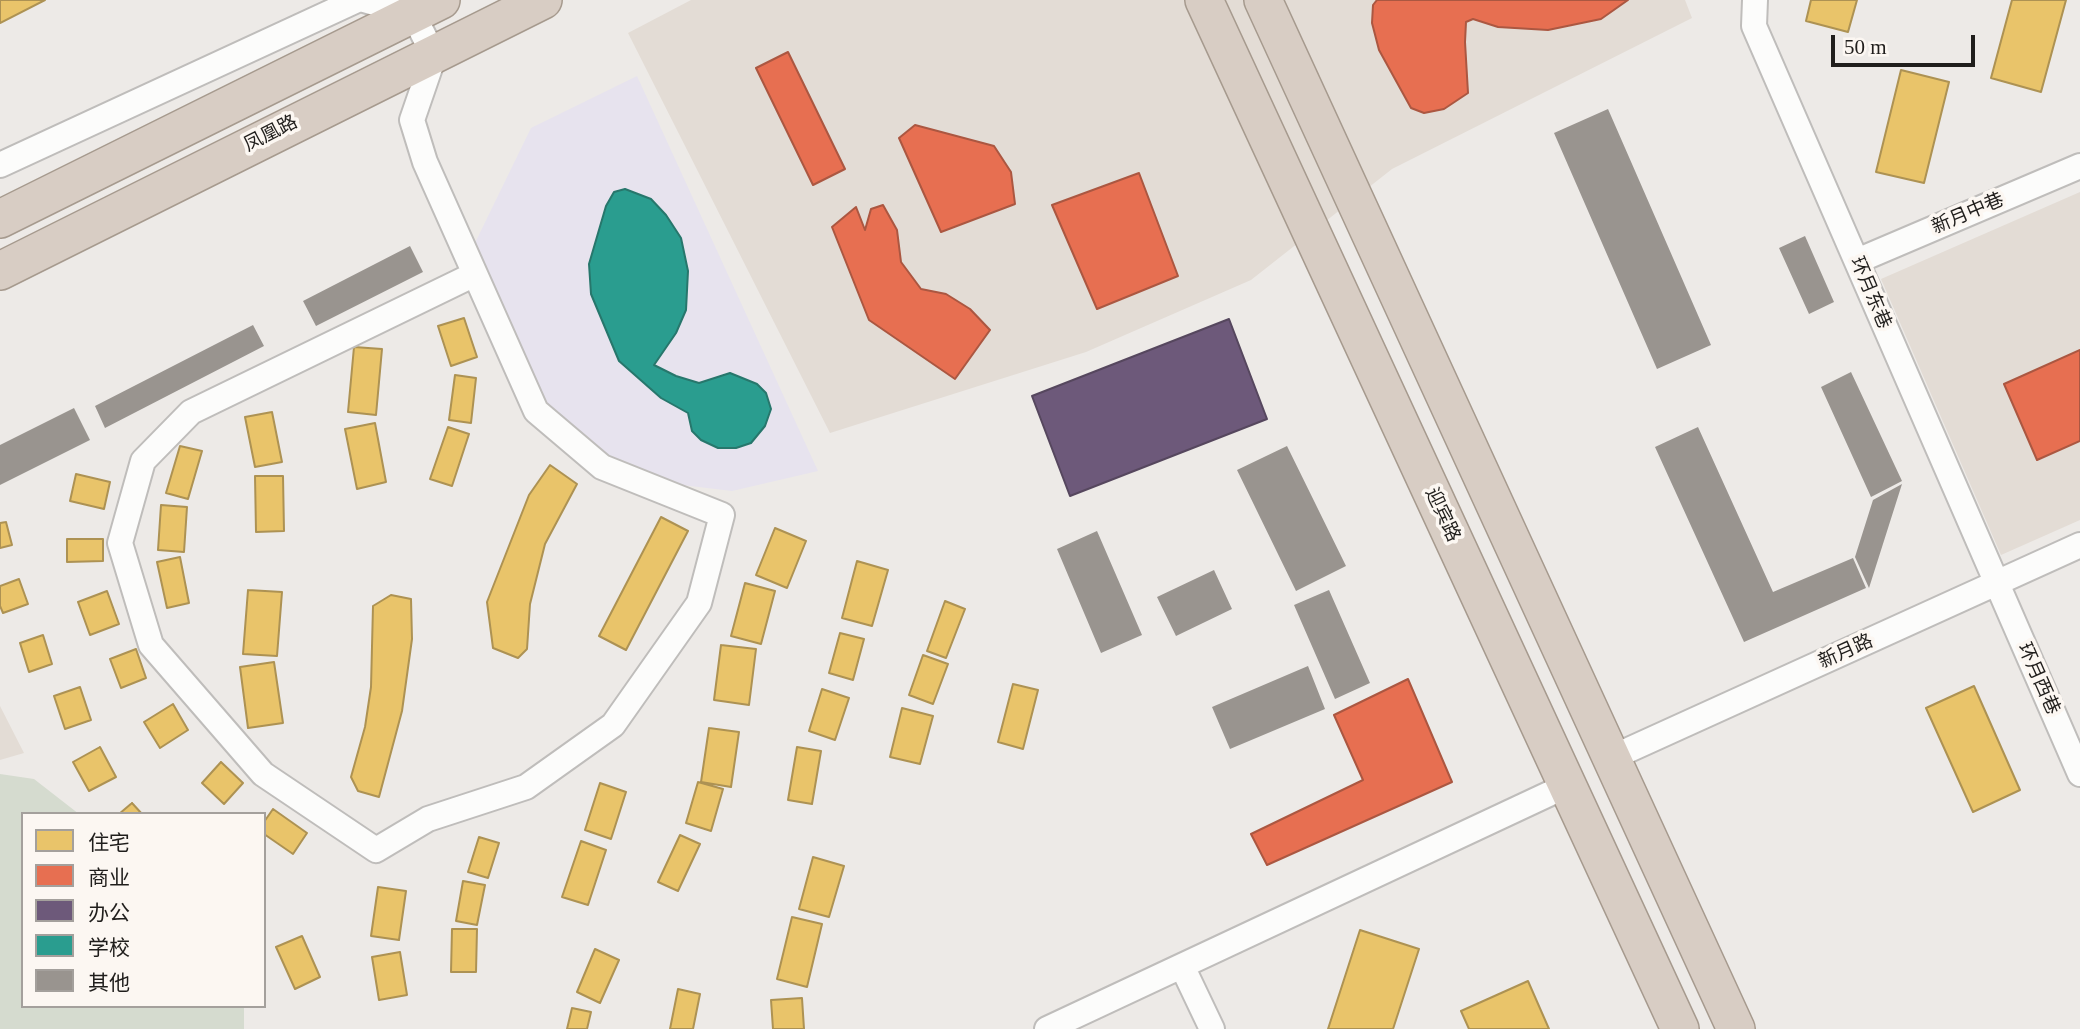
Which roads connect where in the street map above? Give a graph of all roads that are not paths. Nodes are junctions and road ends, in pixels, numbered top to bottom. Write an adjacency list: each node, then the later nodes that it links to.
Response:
1 (357, 0): 9 (street)
2 (365, 0): 7 (street)
3 (543, 0): 8 (highway, 凤凰路)
4 (1204, 0): 19 (highway, 迎宾路)
5 (1263, 0): 17 (highway)
6 (1755, 0): 12 (street, 环月东巷)
7 (421, 5): 8 (street); 11 (highway)
8 (434, 56): 13 (highway, 凤凰路); 14 (street)
9 (0, 165)
10 (2080, 166): 12 (street, 新月中巷)
11 (0, 219)
12 (1857, 261): 16 (street, 环月东巷)
13 (0, 271)
14 (475, 274): 14 (street)
15 (2080, 545): 16 (street, 新月路)
16 (1996, 583): 17 (street, 新月路); 18 (street, 环月西巷)
17 (1611, 758): 24 (highway)
18 (2080, 774)
19 (1567, 785): 20 (street); 23 (highway, 迎宾路)
20 (1182, 966): 21 (street); 22 (street)
21 (1048, 1029)
22 (1212, 1029)
23 (1681, 1029)
24 (1736, 1029)

